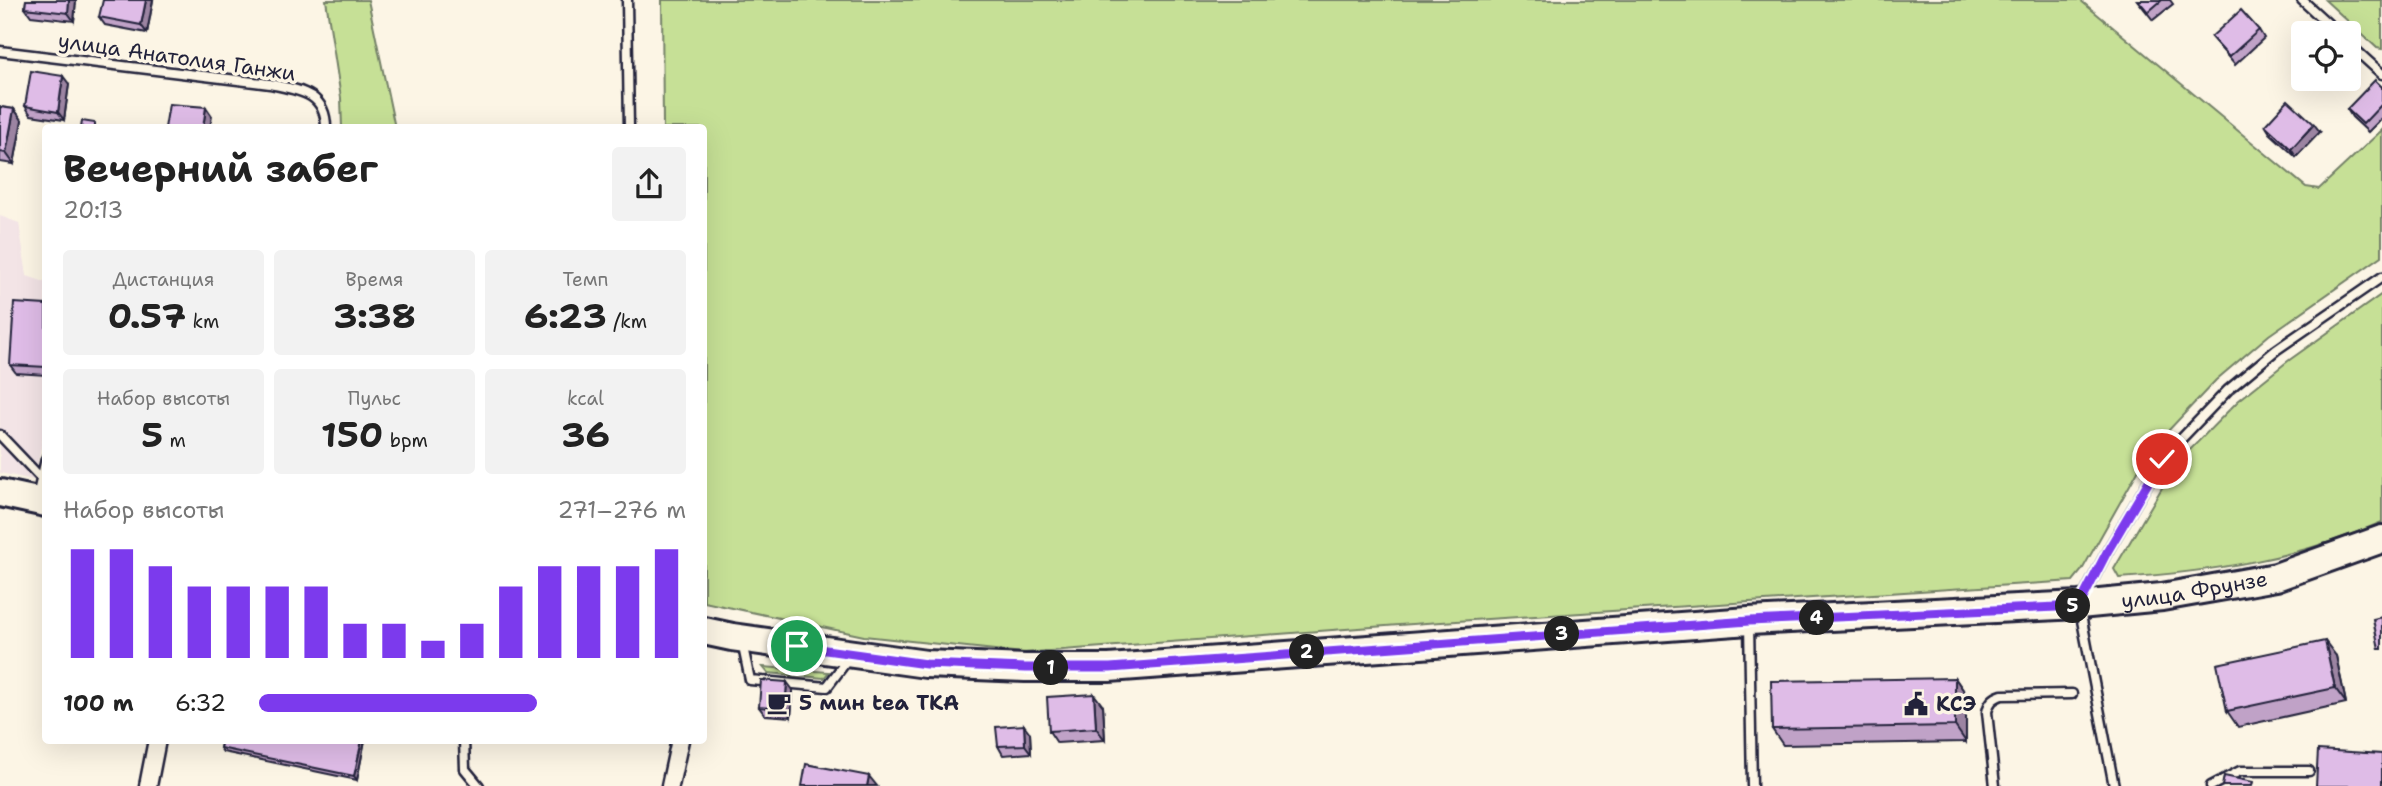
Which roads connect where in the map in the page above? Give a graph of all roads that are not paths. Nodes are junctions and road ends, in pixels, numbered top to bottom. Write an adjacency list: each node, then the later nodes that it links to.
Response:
1 (627, 0): 8 (lane)
2 (2302, 0): 3 (lane)
3 (2325, 21)
4 (0, 51): 7 (lane, улица Анатолия Ганжи)
5 (2361, 55): 6 (lane)
6 (2382, 74)
7 (326, 124)
8 (629, 124)
9 (2382, 276): 14 (lane)
10 (0, 435): 12 (lane)
11 (0, 493): 12 (main road)
12 (41, 494)
13 (2382, 539): 14 (main road, улица Фрунзе)
14 (2079, 606): 15 (main road, улица Фрунзе); 29 (lane)
15 (1749, 621): 18 (main road, улица Фрунзе); 27 (lane)
16 (707, 634): 17 (main road, улица Фрунзе)
17 (741, 638): 18 (main road, улица Фрунзе); 18 (lane)
18 (852, 653)
19 (2072, 694): 28 (lane)
20 (156, 744): 24 (street)
21 (464, 744): 25 (lane)
22 (679, 744): 26 (street)
23 (2309, 771): 30 (lane)
24 (148, 786)
25 (479, 786)
26 (670, 786)
27 (1752, 786)
28 (1995, 786)
29 (2114, 786)
30 (2211, 786)

